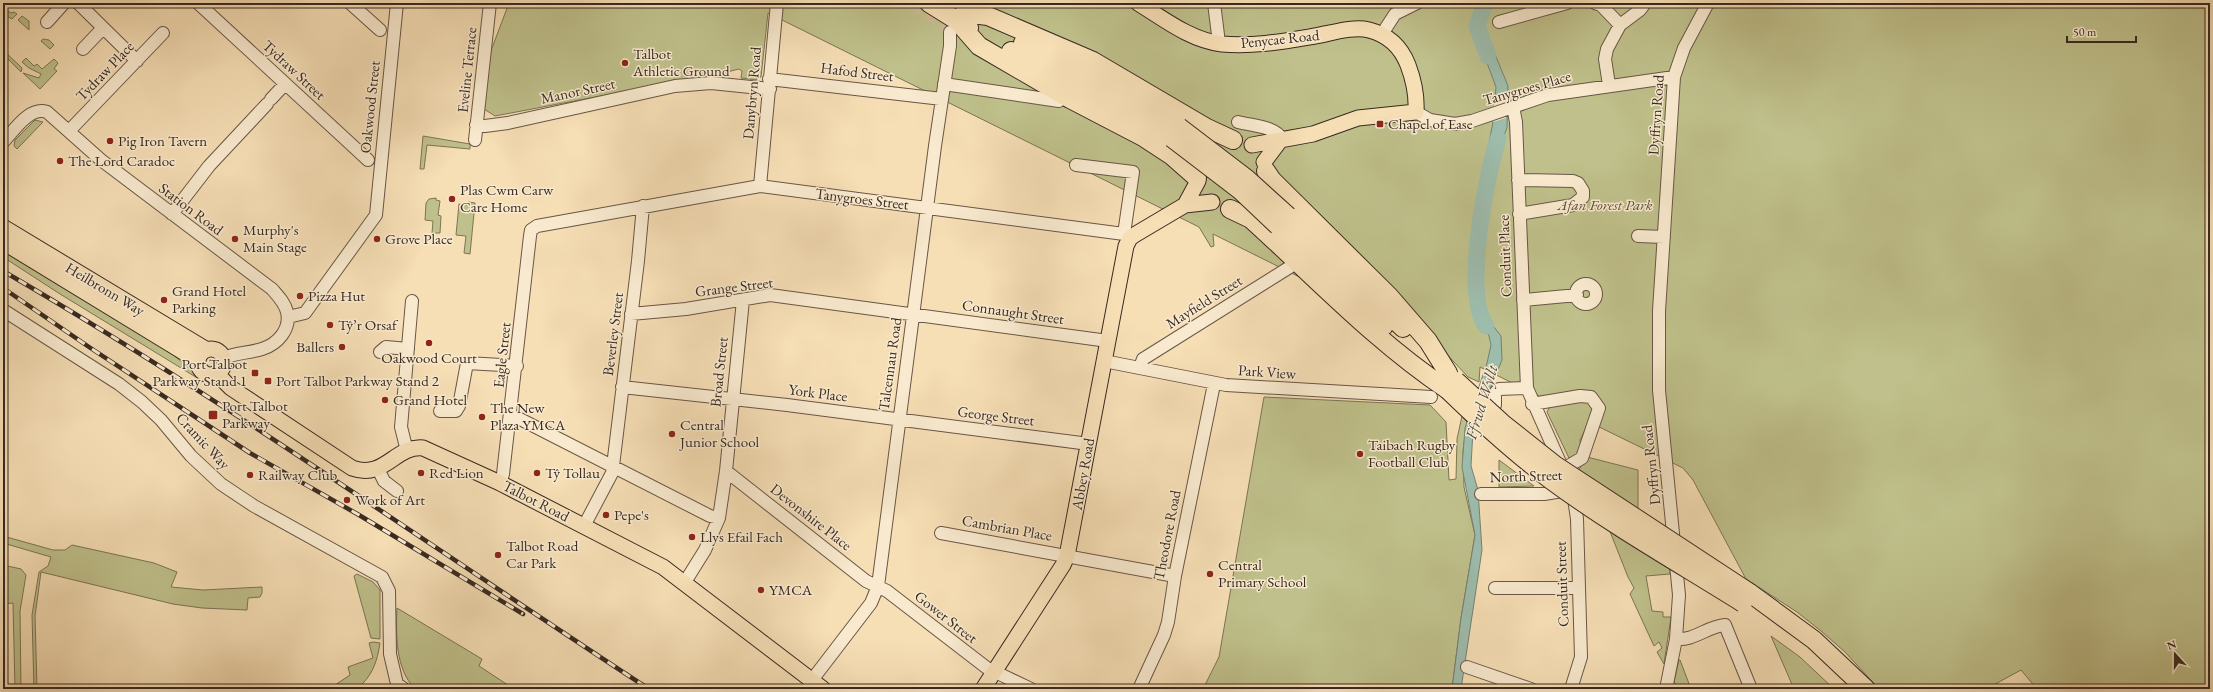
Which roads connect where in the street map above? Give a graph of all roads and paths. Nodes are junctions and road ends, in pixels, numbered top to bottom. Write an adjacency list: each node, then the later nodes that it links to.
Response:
1 (64, 3): 18 (street)
2 (78, 3): 21 (street)
3 (198, 3): 29 (street, Tydraw Street)
4 (350, 3): 22 (street)
5 (397, 3): 72 (street, Oakwood Street)
6 (490, 3): 38 (street, Eveline Terrace)
7 (777, 3): 30 (street, Danybryn Road)
8 (929, 3): 17 (highway)
9 (1138, 3): 25 (main road, Penycae Road)
10 (1214, 3): 25 (street)
11 (1417, 3): 24 (street)
12 (1567, 3): 16 (street)
13 (1595, 3): 20 (street)
14 (1645, 3): 20 (street)
15 (1708, 3): 28 (street, Dyffryn Road)
16 (1532, 8): 19 (street)
17 (956, 17): 31 (street, Talcennau Road); 41 (highway); 48 (highway); 83 (highway, bridge)
18 (47, 22)
19 (1499, 22)
20 (1620, 24): 32 (street)
21 (103, 28): 26 (street); 27 (street)
22 (380, 30)
23 (163, 33): 27 (street, Tydraw Place)
24 (1382, 34): 25 (main road, Penycae Road); 36 (main road)
25 (1219, 43)
26 (83, 49)
27 (137, 61): 39 (street, Tydraw Place)
28 (1674, 77): 32 (street, Tanygroes Place); 62 (street, Dyffryn Road)
29 (285, 84): 45 (street, Tydraw Street); 56 (street)
30 (769, 84): 33 (street, Hafod Street); 38 (street, Manor Street); 50 (street, Danybryn Road)
31 (944, 84): 33 (street, Talcennau Road); 34 (street)
32 (1609, 85): 35 (street, Tanygroes Place)
33 (942, 99): 54 (street, Talcennau Road)
34 (1059, 101)
35 (1510, 108): 36 (street, Tanygroes Place); 49 (street, Conduit Place)
36 (1416, 112): 42 (main road)
37 (1238, 122): 42 (street)
38 (476, 125): 40 (street, Eveline Terrace)
39 (69, 131): 43 (street, Station Road); 56 (street, Station Road)
40 (475, 140)
41 (1233, 140): 44 (main road); 48 (main road)
42 (1281, 141): 44 (main road); 47 (main road)
43 (3, 142)
44 (1252, 145): 47 (main road)
45 (368, 160)
46 (1076, 165): 60 (street)
47 (1265, 167): 55 (main road); 83 (highway)
48 (1198, 180): 51 (main road); 52 (main road)
49 (1518, 180): 57 (street, Conduit Place); 57 (street)
50 (760, 186): 53 (street, Tanygroes Street); 54 (street, Tanygroes Street)
51 (1212, 202): 52 (main road); 55 (main road)
52 (1185, 205): 60 (main road)
53 (643, 206): 59 (street, Tanygroes Street); 70 (street, Beverley Street)
54 (927, 208): 60 (street, Tanygroes Street); 71 (street, Talcennau Road)
55 (1230, 209): 83 (highway)
56 (172, 214): 72 (street, Station Road)
57 (1519, 214): 67 (street, Conduit Place)
58 (3, 227): 75 (main road, Heilbronn Way)
59 (531, 230): 80 (street, Eagle Street)
60 (1127, 236): 73 (main road, Abbey Road)
61 (1638, 236): 62 (street)
62 (1664, 237): 114 (street, Dyffryn Road)
63 (3, 242): 79 (main road, Heilbronn Way)
64 (1290, 267): 81 (street, Mayfield Street)
65 (1577, 295): 67 (street)
66 (743, 300): 70 (street, Grange Street); 71 (street, Grange Street); 88 (street, Broad Street)
67 (1523, 300): 86 (street, Conduit Place)
68 (412, 301): 74 (street)
69 (3, 310): 118 (street, Cramic Way)
70 (631, 314): 85 (street, Beverley Street)
71 (913, 314): 73 (street, Connaught Street); 93 (street, Talcennau Road)
72 (288, 317): 77 (street)
73 (1108, 341): 78 (main road, Abbey Road)
74 (408, 349): 76 (street); 95 (street)
75 (207, 350): 77 (main road); 79 (main road)
76 (380, 352)
77 (223, 358): 82 (main road)
78 (1104, 361): 81 (street, Park View); 94 (main road, Abbey Road)
79 (198, 364): 82 (main road)
80 (517, 366): 91 (street); 92 (street, Eagle Street)
81 (1140, 368): 84 (street, Park View)
82 (216, 373): 97 (main road, Talbot Road)
83 (1451, 382): 113 (highway, bridge)
84 (1214, 384): 87 (street, Park View); 108 (street, Theodore Road)
85 (622, 387): 88 (street, York Place); 96 (street, Beverley Street)
86 (1526, 388): 89 (street, Conduit Place); 90 (street)
87 (1431, 397)
88 (732, 399): 93 (street, York Place); 98 (street, Broad Street)
89 (1532, 404): 99 (street, Conduit Place); 99 (street)
90 (1494, 405)
91 (440, 412)
92 (511, 417): 96 (street); 100 (street, Eagle Street)
93 (899, 419): 94 (street, George Street); 110 (street, Talcennau Road)
94 (1088, 444): 107 (main road, Abbey Road)
95 (407, 451): 97 (main road, Talbot Road); 100 (main road, Talbot Road)
96 (613, 466): 104 (street); 105 (street, Beverley Street)
97 (378, 469): 102 (street)
98 (726, 472): 104 (street, Broad Street); 110 (street, Devonshire Place)
99 (1566, 473): 101 (street, Conduit Street)
100 (500, 483): 105 (main road, Talbot Road)
101 (1573, 490): 103 (street, North Street); 112 (street, Conduit Street)
102 (398, 491)
103 (1481, 494)
104 (719, 518): 109 (street, Broad Street)
105 (584, 526): 109 (main road, Talbot Road)
106 (941, 533): 107 (street, Cambrian Place)
107 (1067, 556): 108 (street, Cambrian Place); 116 (main road, Abbey Road)
108 (1175, 576): 121 (street, Theodore Road)
109 (685, 582): 117 (main road, Talbot Road)
110 (878, 586): 116 (street, Gower Street); 117 (street, Talcennau Road)
111 (1495, 588): 112 (street)
112 (1578, 588): 123 (street, Conduit Street)
113 (1747, 598): 126 (highway); 127 (highway)
114 (1676, 639): 124 (street, Dyffryn Road); 125 (street)
115 (1467, 667): 122 (street)
116 (994, 672): 119 (main road, Abbey Road); 120 (street, Gower Street)
117 (817, 685)
118 (399, 687)
119 (983, 689)
120 (1031, 689)
121 (1139, 689)
122 (1531, 689)
123 (1571, 689)
124 (1666, 689)
125 (1751, 689)
126 (1848, 689)
127 (1866, 689)

